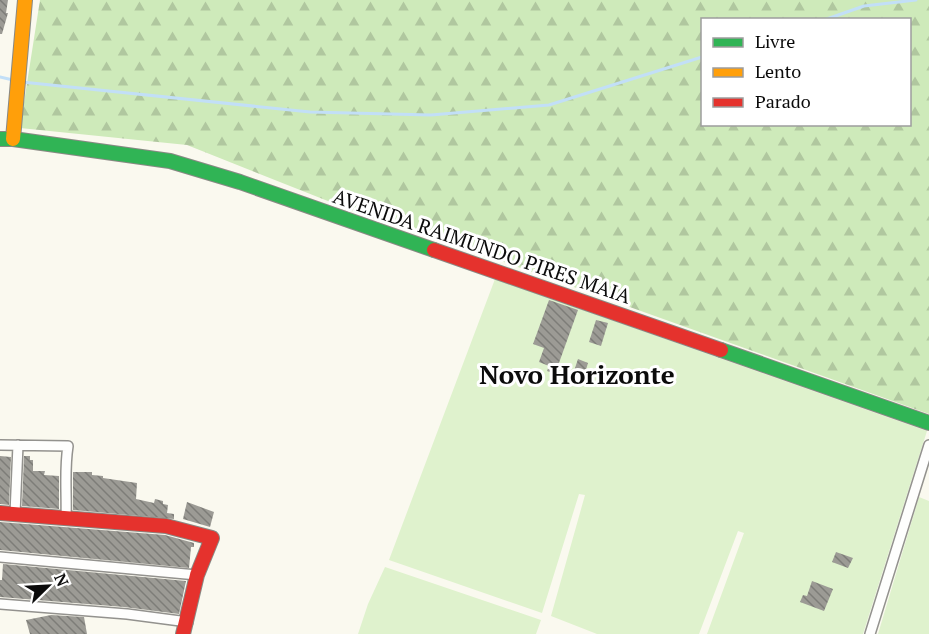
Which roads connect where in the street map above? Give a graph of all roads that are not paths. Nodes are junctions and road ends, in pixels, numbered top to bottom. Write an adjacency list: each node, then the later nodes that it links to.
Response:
1 (25, 0): 3 (street)
2 (34, 0): 3 (street)
3 (18, 82): 4 (street)
4 (7, 139): 5 (street, AVENIDA RAIMUNDO PIRES MAIA)
5 (929, 423)
6 (0, 445): 7 (street)
7 (18, 445): 10 (street); 11 (street)
8 (929, 445): 16 (street)
9 (0, 513): 10 (street)
10 (15, 514): 11 (street)
11 (66, 519): 13 (street)
12 (0, 557): 13 (street)
13 (197, 575): 15 (street)
14 (0, 604): 15 (street)
15 (186, 628)
16 (870, 634)

